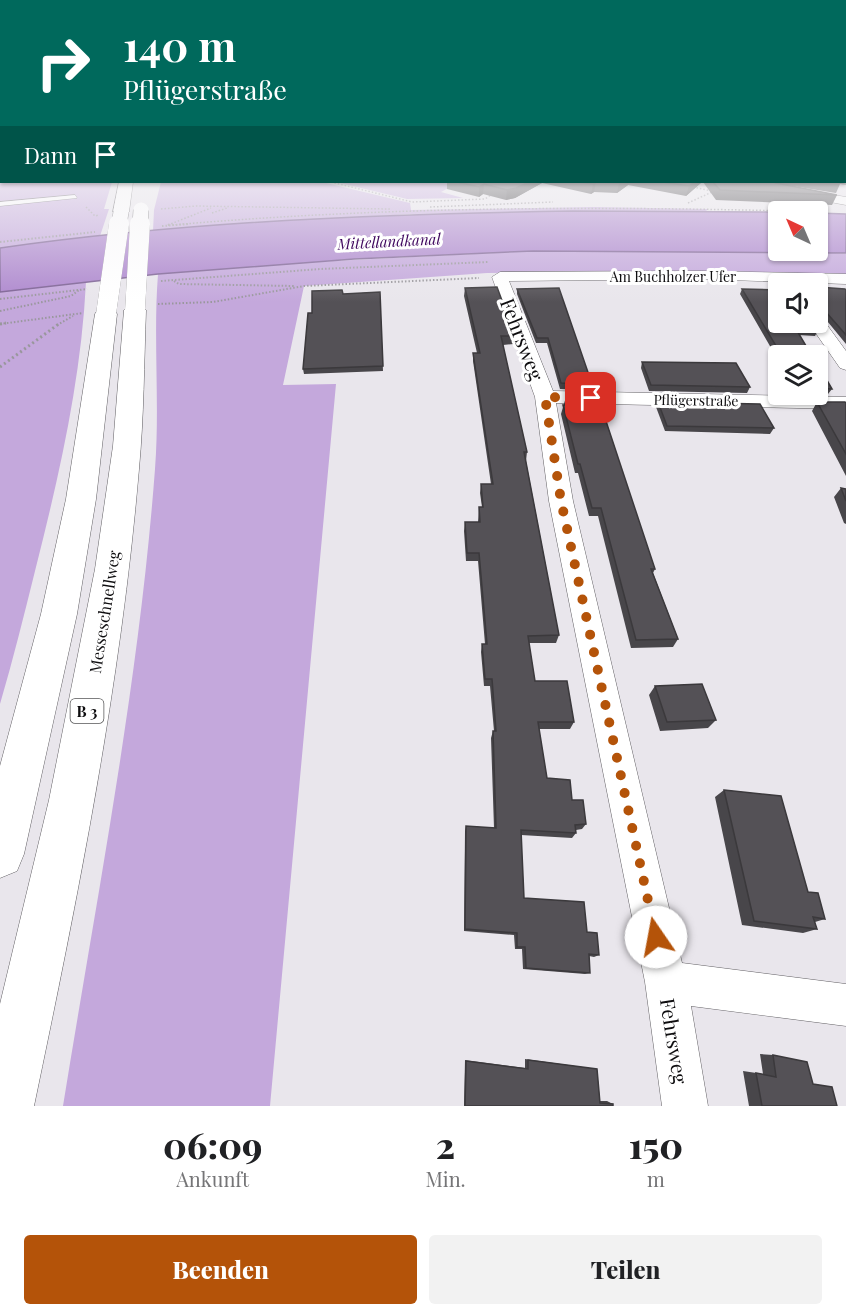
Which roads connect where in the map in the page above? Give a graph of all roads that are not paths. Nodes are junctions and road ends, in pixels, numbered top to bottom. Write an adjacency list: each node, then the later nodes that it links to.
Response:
1 (50, 199): 3 (lane)
2 (123, 199): 9 (highway, Messeschnellweg / B 3, bridge)
3 (0, 204)
4 (147, 204): 9 (highway, Messeschnellweg / B 3, bridge)
5 (500, 277): 6 (street, Am Buchholzer Ufer); 12 (street, Fehrsweg)
6 (768, 279)
7 (828, 279): 8 (street, Am Buchholzer Ufer)
8 (846, 279)
9 (119, 311): 14 (highway, Messeschnellweg / B 3); 17 (highway, Messeschnellweg / B 3)
10 (824, 333): 11 (street)
11 (846, 364)
12 (545, 397): 13 (street, Pflügerstraße); 15 (street, Fehrsweg)
13 (846, 403)
14 (0, 854)
15 (666, 982): 16 (street); 18 (street, Fehrsweg)
16 (846, 1005)
17 (4, 1106)
18 (685, 1106)

